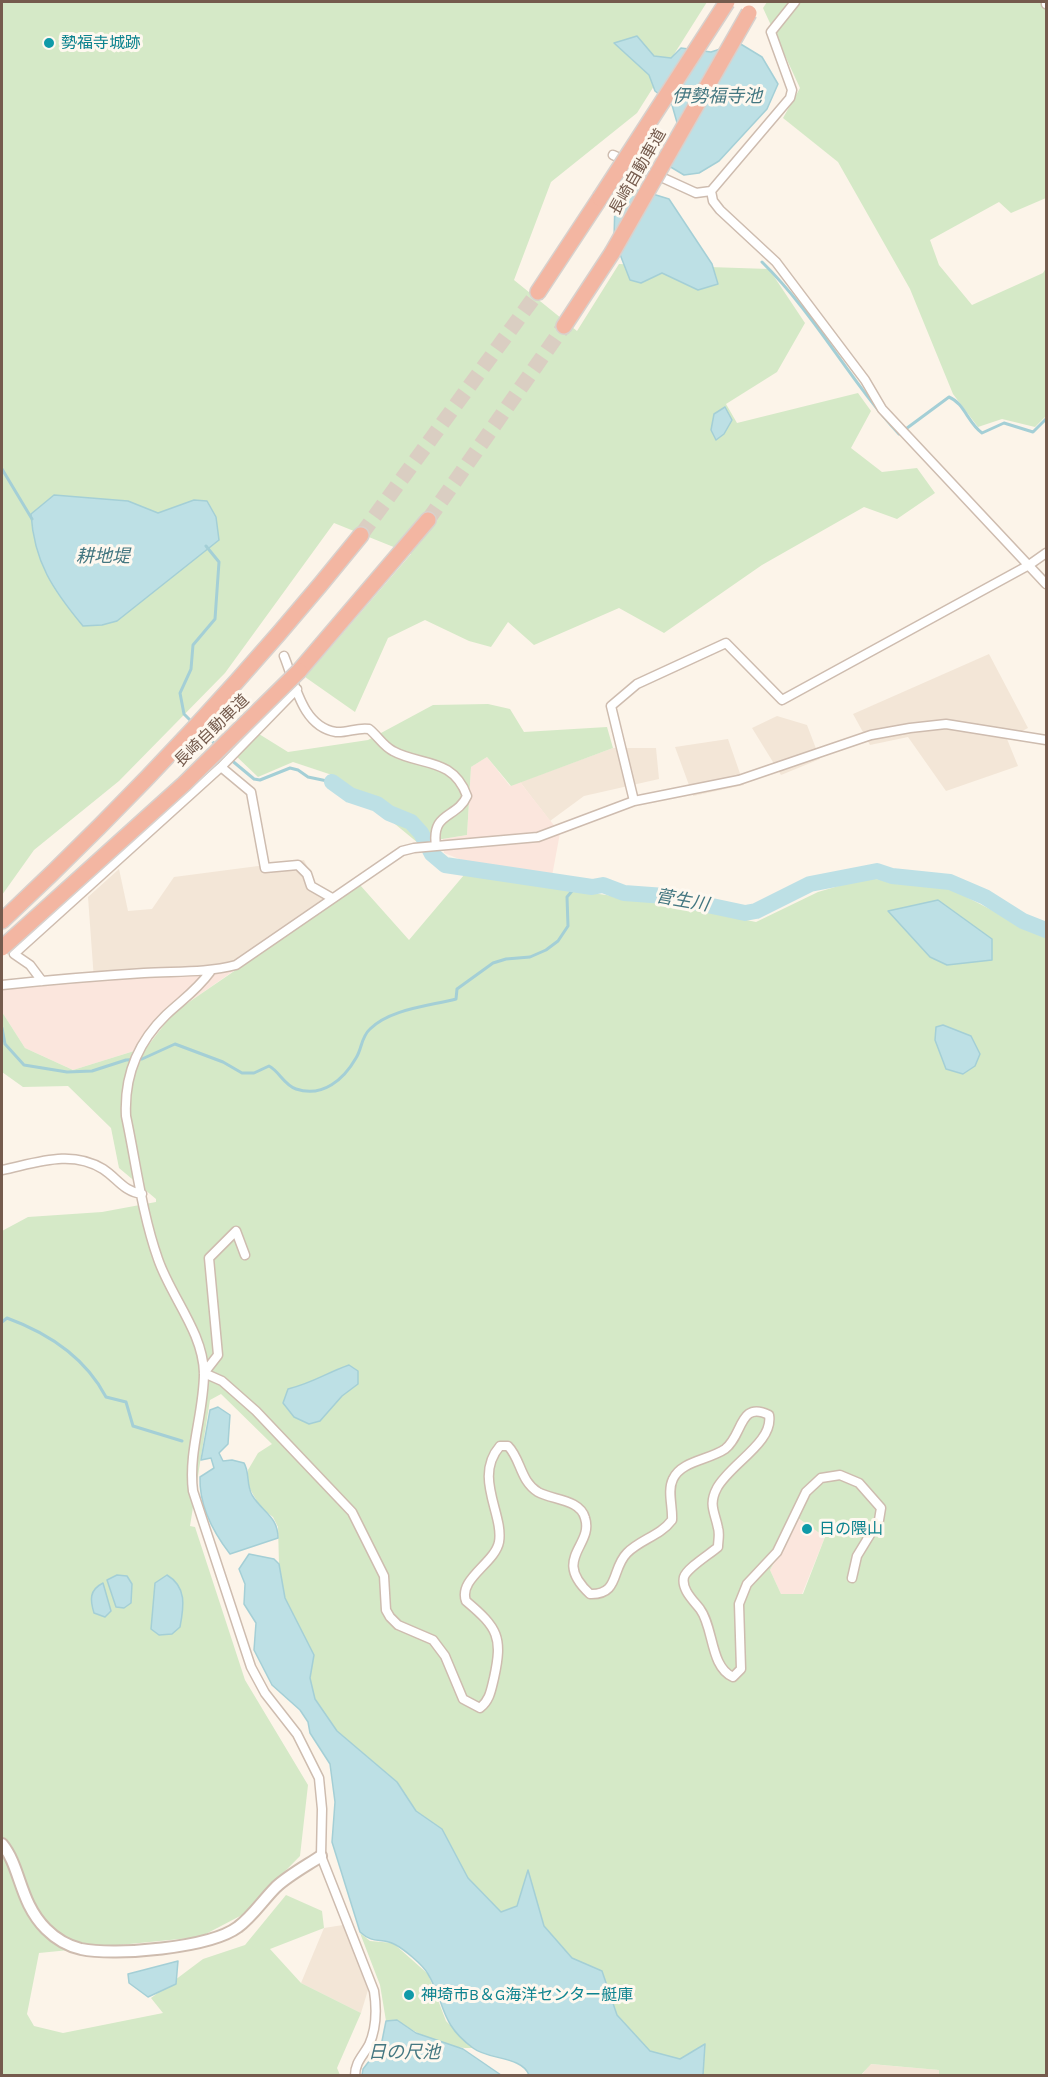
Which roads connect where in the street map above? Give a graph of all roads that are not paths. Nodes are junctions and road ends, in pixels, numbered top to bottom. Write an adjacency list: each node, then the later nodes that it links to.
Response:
1 (727, 2): 6 (highway, 長崎自動車道, bridge)
2 (795, 2): 5 (street)
3 (752, 7): 7 (highway, 長崎自動車道, bridge)
4 (613, 155): 5 (street)
5 (711, 191): 11 (street)
6 (538, 292)
7 (564, 326)
8 (428, 520): 21 (highway, 長崎自動車道, bridge)
9 (361, 535): 20 (highway, 長崎自動車道)
10 (1047, 553): 11 (street)
11 (1029, 565): 12 (street); 17 (street)
12 (1047, 584)
13 (284, 656): 14 (street)
14 (297, 689): 16 (street); 18 (street)
15 (1047, 740): 17 (street)
16 (221, 767): 19 (street); 23 (street)
17 (634, 801): 18 (street)
18 (436, 846): 19 (street)
19 (332, 898): 22 (street)
20 (2, 921)
21 (2, 948)
22 (210, 972): 23 (street); 26 (street)
23 (42, 981): 24 (street)
24 (2, 985)
25 (2, 1170): 26 (street)
26 (142, 1194): 28 (street)
27 (245, 1255): 28 (street)
28 (204, 1373): 29 (street); 31 (street)
29 (852, 1578)
30 (2, 1844): 31 (street)
31 (321, 1856): 32 (street)
32 (355, 2076)

